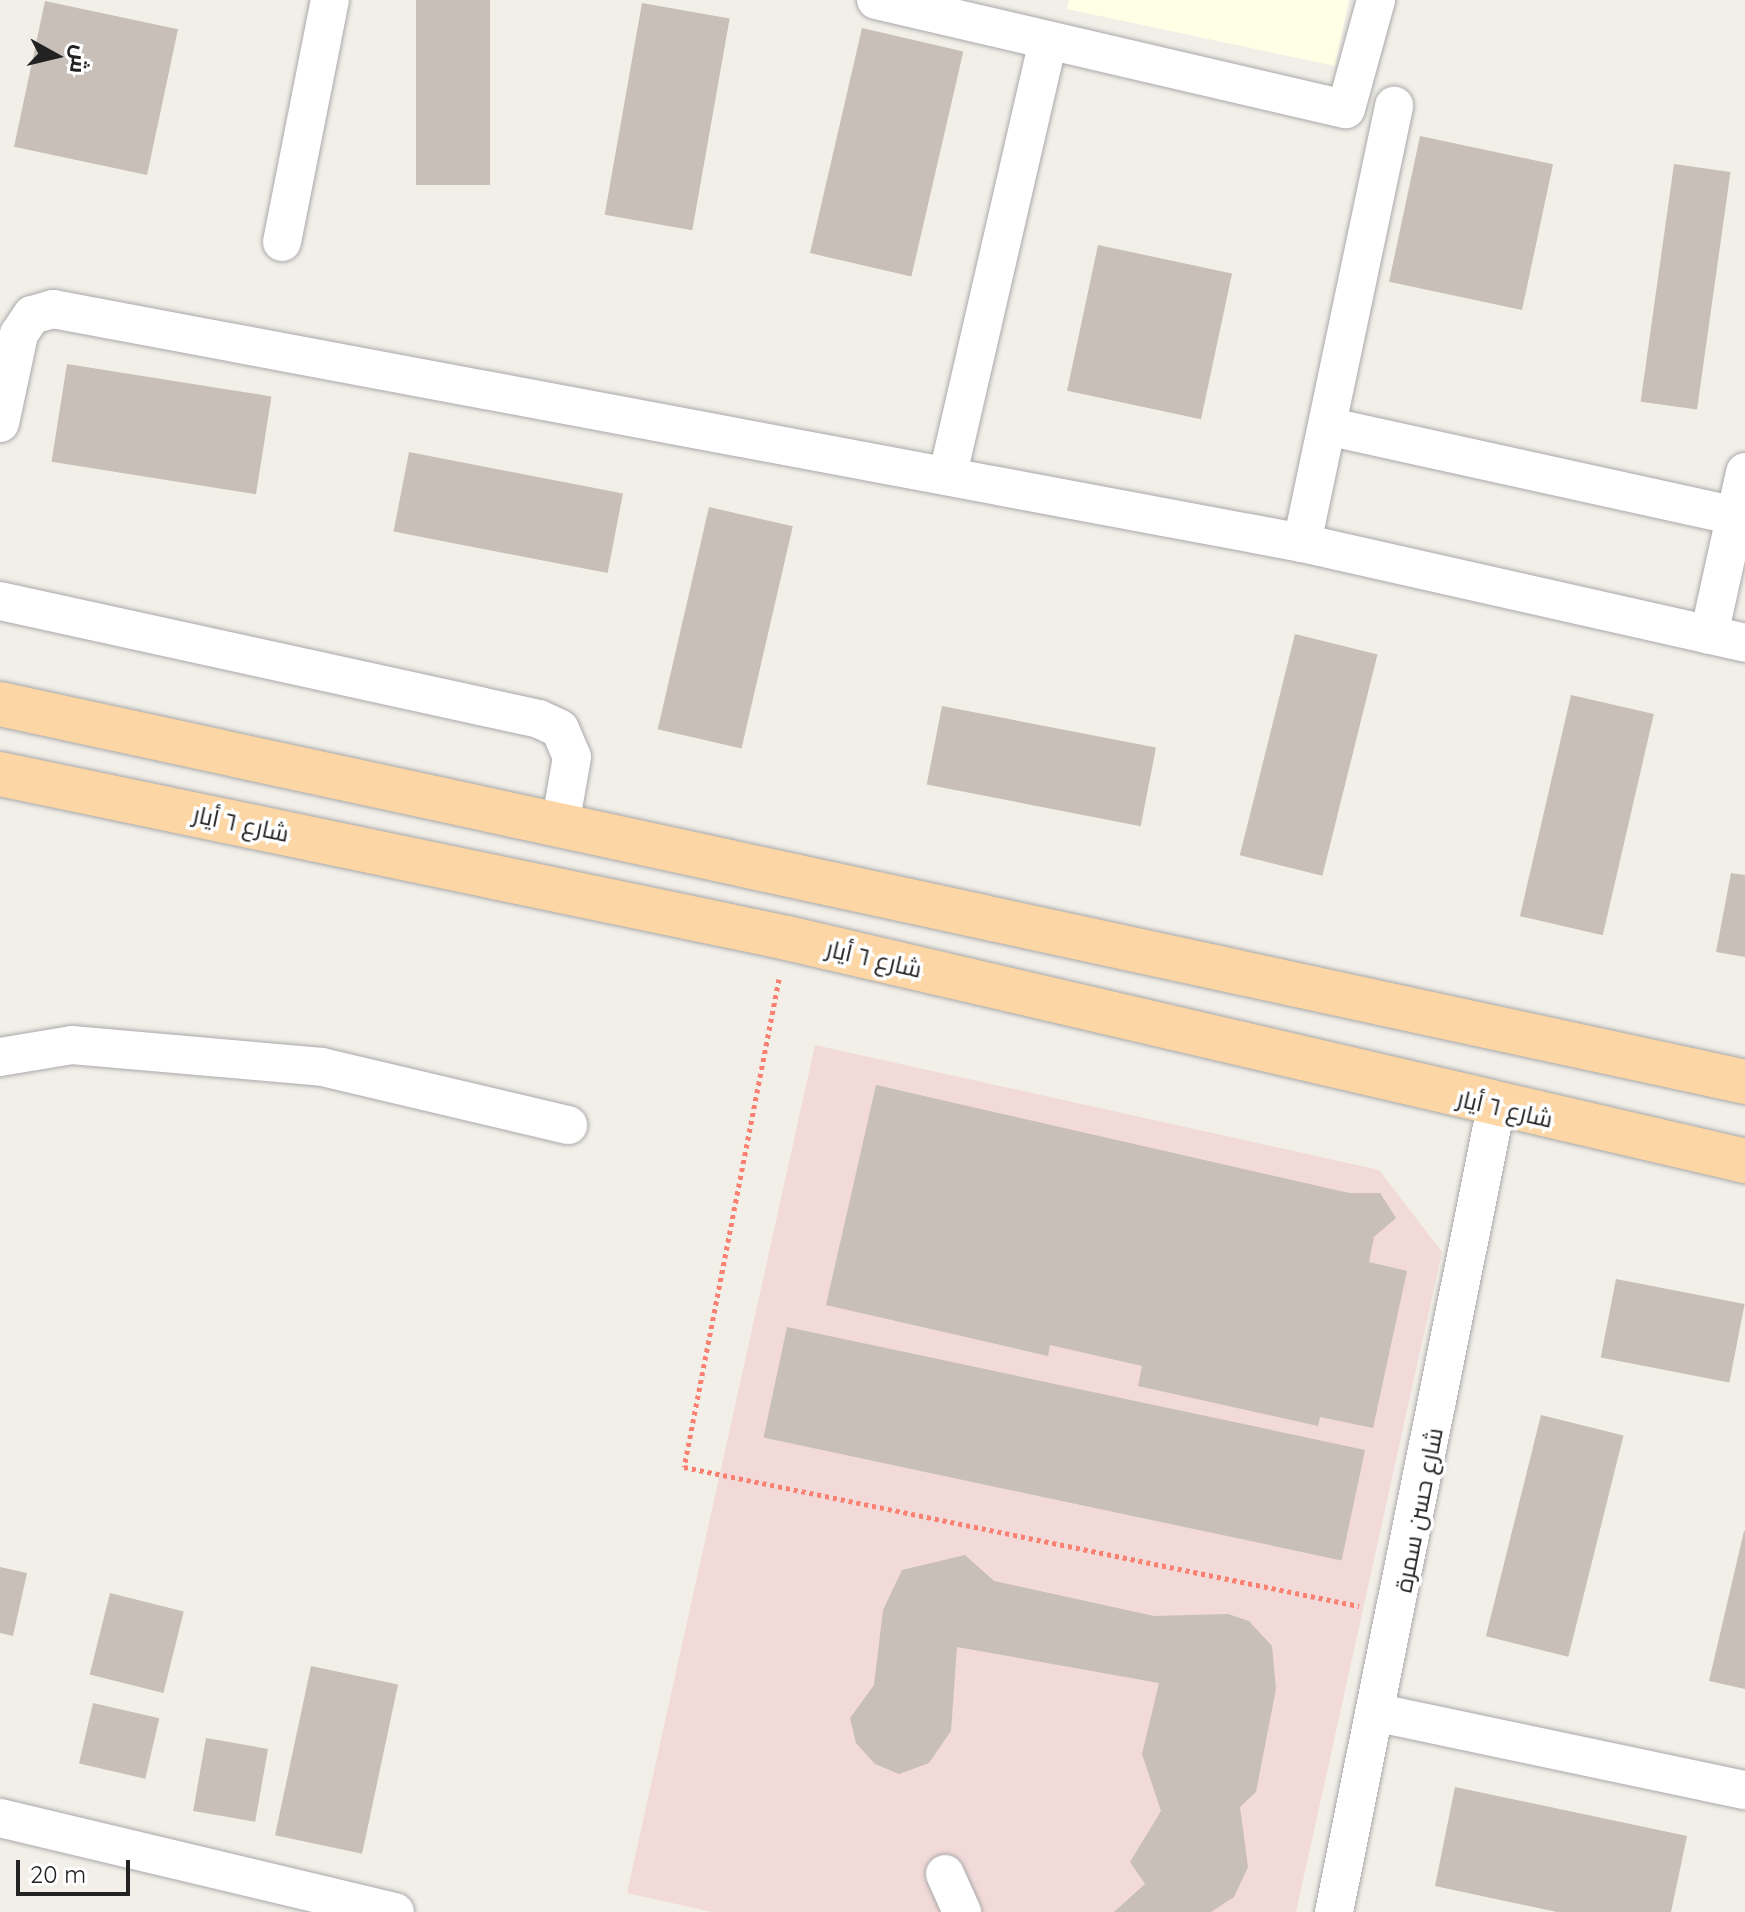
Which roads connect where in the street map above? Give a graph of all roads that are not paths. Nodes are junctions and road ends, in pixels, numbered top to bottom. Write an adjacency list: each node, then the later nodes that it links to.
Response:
1 (330, 0): 6 (street)
2 (876, 0): 4 (street)
3 (1376, 0): 4 (street)
4 (1048, 41): 10 (street)
5 (1394, 106): 8 (street)
6 (282, 242)
7 (0, 423): 10 (street)
8 (1331, 427): 11 (street); 12 (street)
9 (1745, 472): 11 (street)
10 (948, 474): 12 (street)
11 (1735, 516): 14 (street)
12 (1302, 543): 14 (street)
13 (0, 601): 18 (street)
14 (1709, 635): 15 (street)
15 (1745, 643)
16 (0, 704): 18 (main road)
17 (0, 774): 21 (main road, شارع ٦ أيار)
18 (560, 825): 20 (main road)
19 (0, 1057): 22 (street)
20 (1745, 1082)
21 (1496, 1107): 23 (main road, شارع ٦ أيار); 24 (street, شارع حسن سمرة)
22 (568, 1125)
23 (1745, 1161)
24 (1379, 1713): 25 (street); 30 (street, شارع حسن سمرة)
25 (1745, 1790)
26 (0, 1818): 28 (street)
27 (945, 1874): 29 (street)
28 (395, 1912)
29 (962, 1912)
30 (1334, 1912)

